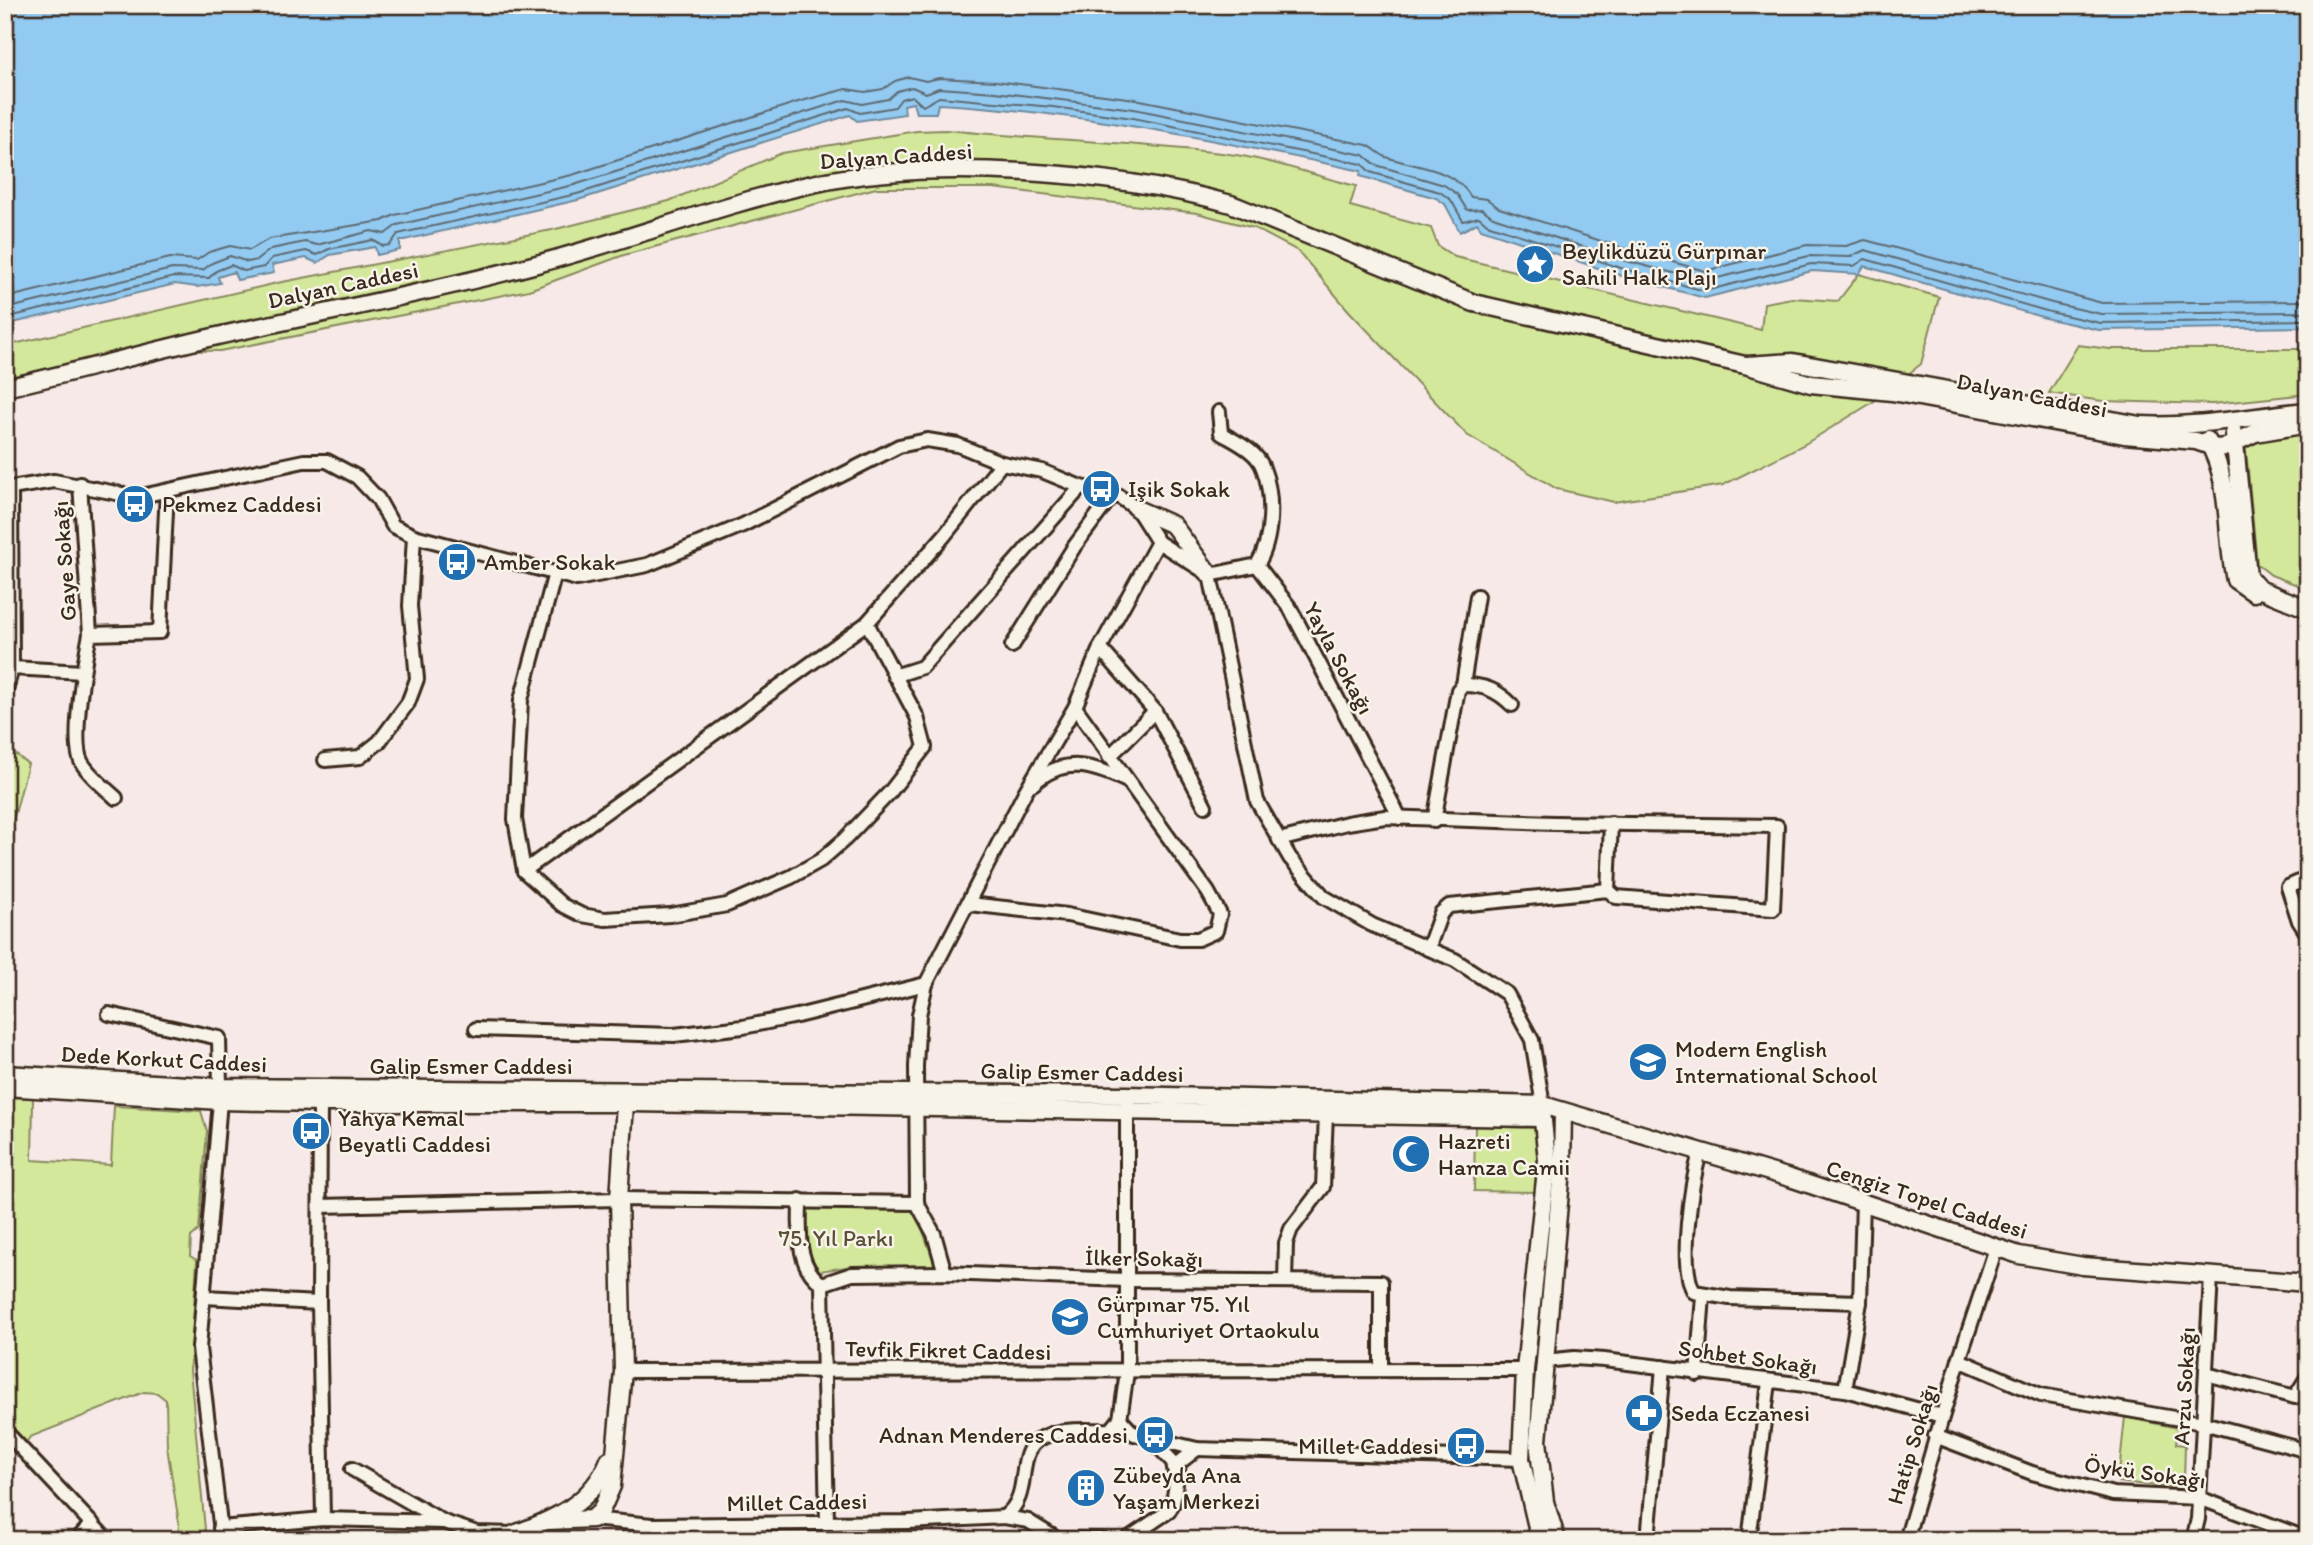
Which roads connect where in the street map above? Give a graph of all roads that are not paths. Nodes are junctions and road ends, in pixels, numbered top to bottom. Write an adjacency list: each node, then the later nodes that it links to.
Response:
1 (1745, 365): 2 (street, Dalyan Caddesi); 3 (street, Dalyan Caddesi); 4 (street, Dalyan Caddesi)
2 (1822, 367): 3 (street); 7 (street, Dalyan Caddesi)
3 (1818, 385): 7 (street, Dalyan Caddesi)
4 (5, 388)
5 (2308, 411): 8 (street, Dalyan Caddesi)
6 (1219, 412): 23 (street)
7 (2048, 413): 9 (street, Dalyan Caddesi)
8 (2221, 419): 9 (street, Dalyan Caddesi); 11 (street); 12 (street)
9 (2082, 422): 12 (street, Dalyan Caddesi)
10 (2308, 424): 11 (street, Dalyan Caddesi)
11 (2233, 443): 12 (street, Dalyan Caddesi); 14 (street)
12 (2209, 445): 14 (street)
13 (1002, 463): 16 (street); 24 (street); 28 (street)
14 (2228, 469): 27 (street)
15 (80, 484): 17 (street); 18 (street); 29 (street, Gaye Sokağı)
16 (1081, 487): 19 (street); 34 (street)
17 (8, 488): 32 (street)
18 (167, 491): 21 (street); 29 (street)
19 (1114, 493): 20 (street); 30 (street)
20 (1138, 509): 22 (street); 25 (street)
21 (414, 536): 24 (street); 41 (street)
22 (1158, 542): 25 (street); 31 (street)
23 (1257, 565): 25 (street); 46 (street, Yayla Sokağı)
24 (555, 573): 50 (street)
25 (1210, 575): 49 (street)
26 (1477, 596): 35 (street)
27 (2308, 609)
28 (867, 623): 34 (street); 50 (street)
29 (90, 634): 33 (street, Gaye Sokağı)
30 (1012, 646)
31 (1100, 648): 38 (street); 39 (street)
32 (9, 669): 33 (street); 36 (street)
33 (83, 673): 44 (street, Gaye Sokağı)
34 (894, 676): 50 (street)
35 (1463, 685): 37 (street); 47 (street)
36 (5, 694)
37 (1512, 705)
38 (1075, 707): 40 (street); 43 (street)
39 (1155, 711): 40 (street); 45 (street)
40 (1109, 757): 42 (street)
41 (326, 760)
42 (1125, 780): 43 (street); 53 (street)
43 (1026, 792): 53 (street)
44 (116, 798)
45 (1205, 806)
46 (1400, 818): 47 (street); 49 (street)
47 (1434, 821): 48 (street)
48 (1611, 823): 52 (street); 52 (street)
49 (1279, 840): 55 (street)
50 (524, 871)
51 (2308, 878): 54 (street)
52 (1608, 890): 55 (street)
53 (969, 904): 56 (street)
54 (2308, 935)
55 (1428, 949): 66 (street)
56 (926, 984): 58 (street); 64 (street)
57 (109, 1014): 61 (street)
58 (476, 1029)
59 (5, 1074): 61 (street, Dede Korkut Caddesi)
60 (5, 1087): 61 (street, Dede Korkut Caddesi)
61 (220, 1094): 62 (street, Dede Korkut Caddesi); 83 (street)
62 (321, 1096): 63 (street, Galip Esmer Caddesi); 74 (street)
63 (625, 1097): 64 (street, Galip Esmer Caddesi); 70 (street)
64 (918, 1099): 65 (street, Galip Esmer Caddesi); 73 (street)
65 (1127, 1102): 66 (street, Galip Esmer Caddesi); 68 (street); 78 (street)
66 (1542, 1111): 67 (street, Cengiz Topel Caddesi); 68 (street); 91 (street)
67 (1563, 1112): 69 (street, Cengiz Topel Caddesi); 87 (street)
68 (1326, 1114): 79 (street)
69 (1700, 1152): 72 (street, Cengiz Topel Caddesi); 82 (street)
70 (619, 1199): 71 (street); 74 (street); 92 (street)
71 (800, 1200): 73 (street); 81 (street)
72 (1863, 1202): 75 (street, Cengiz Topel Caddesi); 84 (street)
73 (917, 1203): 76 (street)
74 (320, 1206): 85 (street)
75 (1996, 1248): 77 (street, Cengiz Topel Caddesi); 86 (street, Hatip Sokağı)
76 (945, 1273): 78 (street, İlker Sokağı); 81 (street, İlker Sokağı)
77 (2211, 1276): 80 (street, Cengiz Topel Caddesi); 95 (street, Arzu Sokağı)
78 (1126, 1280): 79 (street, İlker Sokağı); 93 (street)
79 (1285, 1281): 89 (street, İlker Sokağı)
80 (2308, 1283)
81 (822, 1284): 90 (street)
82 (1703, 1296): 84 (street); 94 (street)
83 (204, 1297): 85 (street); 125 (street)
84 (1860, 1302): 98 (street)
85 (319, 1303): 117 (street)
86 (1959, 1360): 99 (street, Hatip Sokağı); 101 (street)
87 (1545, 1361): 88 (street, Sohbet Sokağı); 111 (street)
88 (1663, 1367): 94 (street, Sohbet Sokağı); 135 (street)
89 (1381, 1368): 91 (street, Tevfik Fikret Caddesi); 93 (street, Tevfik Fikret Caddesi)
90 (824, 1370): 92 (street, Tevfik Fikret Caddesi); 93 (street, Tevfik Fikret Caddesi); 122 (street)
91 (1525, 1370): 110 (street)
92 (623, 1371): 104 (street)
93 (1127, 1372): 100 (street)
94 (1697, 1374): 97 (street, Sohbet Sokağı)
95 (2206, 1374): 96 (street); 101 (street, Arzu Sokağı)
96 (2308, 1376)
97 (1769, 1382): 98 (street, Sohbet Sokağı); 136 (street)
98 (1845, 1390): 99 (street, Sohbet Sokağı)
99 (1942, 1416): 106 (street, Hatip Sokağı)
100 (1121, 1419): 102 (street); 105 (street)
101 (2203, 1423): 109 (street); 115 (street, Arzu Sokağı)
102 (1111, 1430): 105 (street); 114 (street)
103 (5, 1431): 121 (street)
104 (617, 1434): 118 (street); 119 (street)
105 (1134, 1434): 107 (street)
106 (1935, 1436): 115 (street, Öykü Sokağı); 137 (street, Hatip Sokağı)
107 (1153, 1441): 108 (street); 113 (street)
108 (1197, 1449): 110 (street); 113 (street)
109 (2308, 1451)
110 (1521, 1459): 111 (street); 133 (street)
111 (1538, 1459): 134 (street)
112 (352, 1469): 120 (street)
113 (1175, 1474): 127 (street)
114 (1023, 1494): 116 (street); 124 (street)
115 (2199, 1498): 128 (street, Öykü Sokağı); 138 (street, Arzu Sokağı)
116 (1004, 1517): 122 (street, Millet Caddesi); 124 (street, Millet Caddesi)
117 (323, 1519): 120 (street); 125 (street)
118 (592, 1519): 119 (street); 123 (street, Millet Caddesi)
119 (549, 1521): 126 (street)
120 (444, 1522): 126 (street)
121 (92, 1523): 129 (street); 130 (street)
122 (827, 1523): 123 (street, Millet Caddesi)
123 (652, 1525): 131 (street)
124 (1039, 1528): 132 (street)
125 (221, 1534)
126 (514, 1537)
127 (1127, 1539): 132 (street)
128 (2308, 1539)
129 (77, 1540)
130 (107, 1540)
131 (653, 1540)
132 (1104, 1540)
133 (1540, 1540)
134 (1556, 1540)
135 (1648, 1540)
136 (1749, 1540)
137 (1906, 1540)
138 (2193, 1540)

